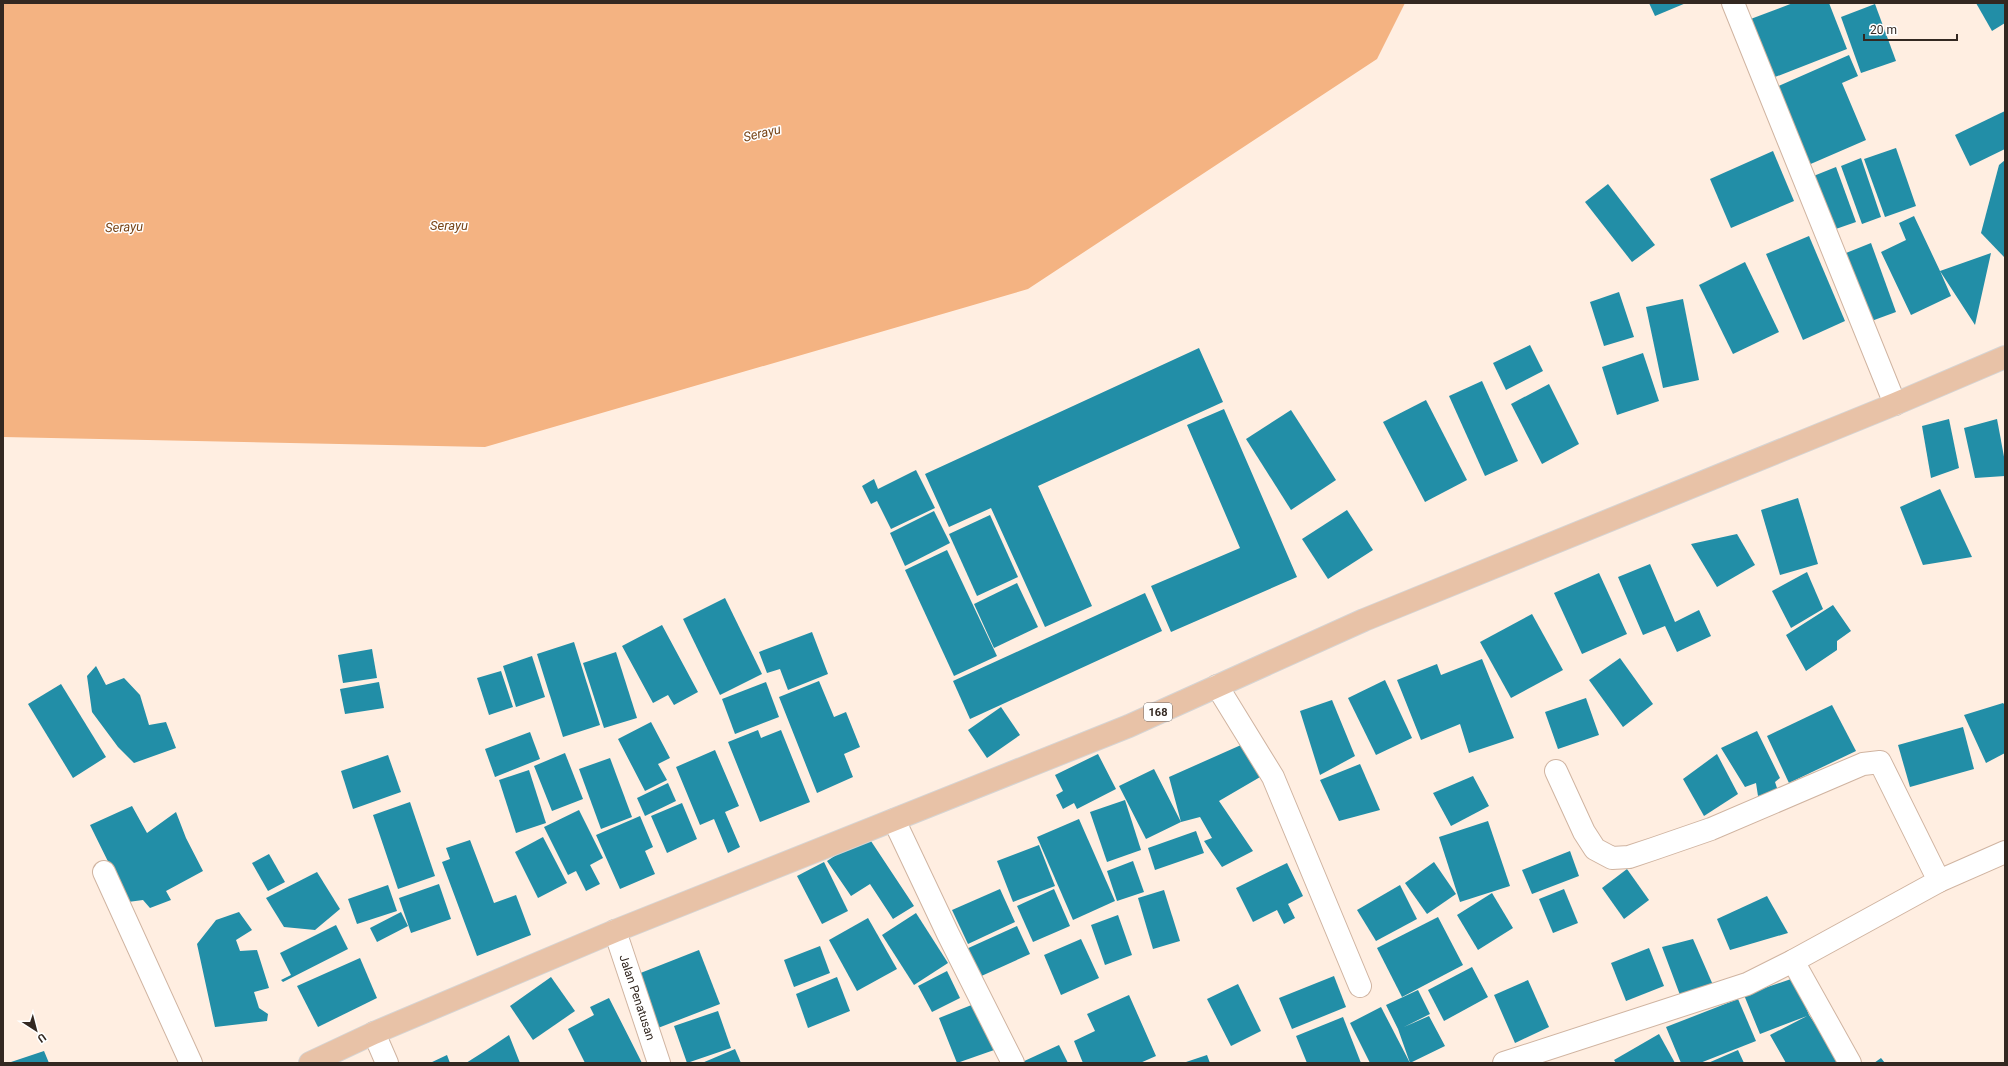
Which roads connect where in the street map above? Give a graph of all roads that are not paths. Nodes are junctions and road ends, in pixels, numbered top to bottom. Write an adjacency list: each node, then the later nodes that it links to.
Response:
1 (1733, 3): 3 (street)
2 (2005, 357): 3 (main road, 168)
3 (1895, 404): 4 (main road, 168)
4 (1218, 686): 6 (main road, 168); 12 (street)
5 (1556, 771): 9 (street)
6 (894, 820): 10 (main road, 168); 18 (street)
7 (2005, 852): 9 (street)
8 (104, 872): 14 (street)
9 (1939, 881): 11 (street)
10 (615, 931): 13 (main road, 168); 17 (street, Jalan Penatusan)
11 (1793, 961): 19 (street); 20 (street)
12 (1360, 986)
13 (374, 1033): 15 (main road, 168); 16 (street)
14 (191, 1063)
15 (310, 1063)
16 (386, 1063)
17 (659, 1063)
18 (1013, 1063)
19 (1504, 1063)
20 (1850, 1063)

